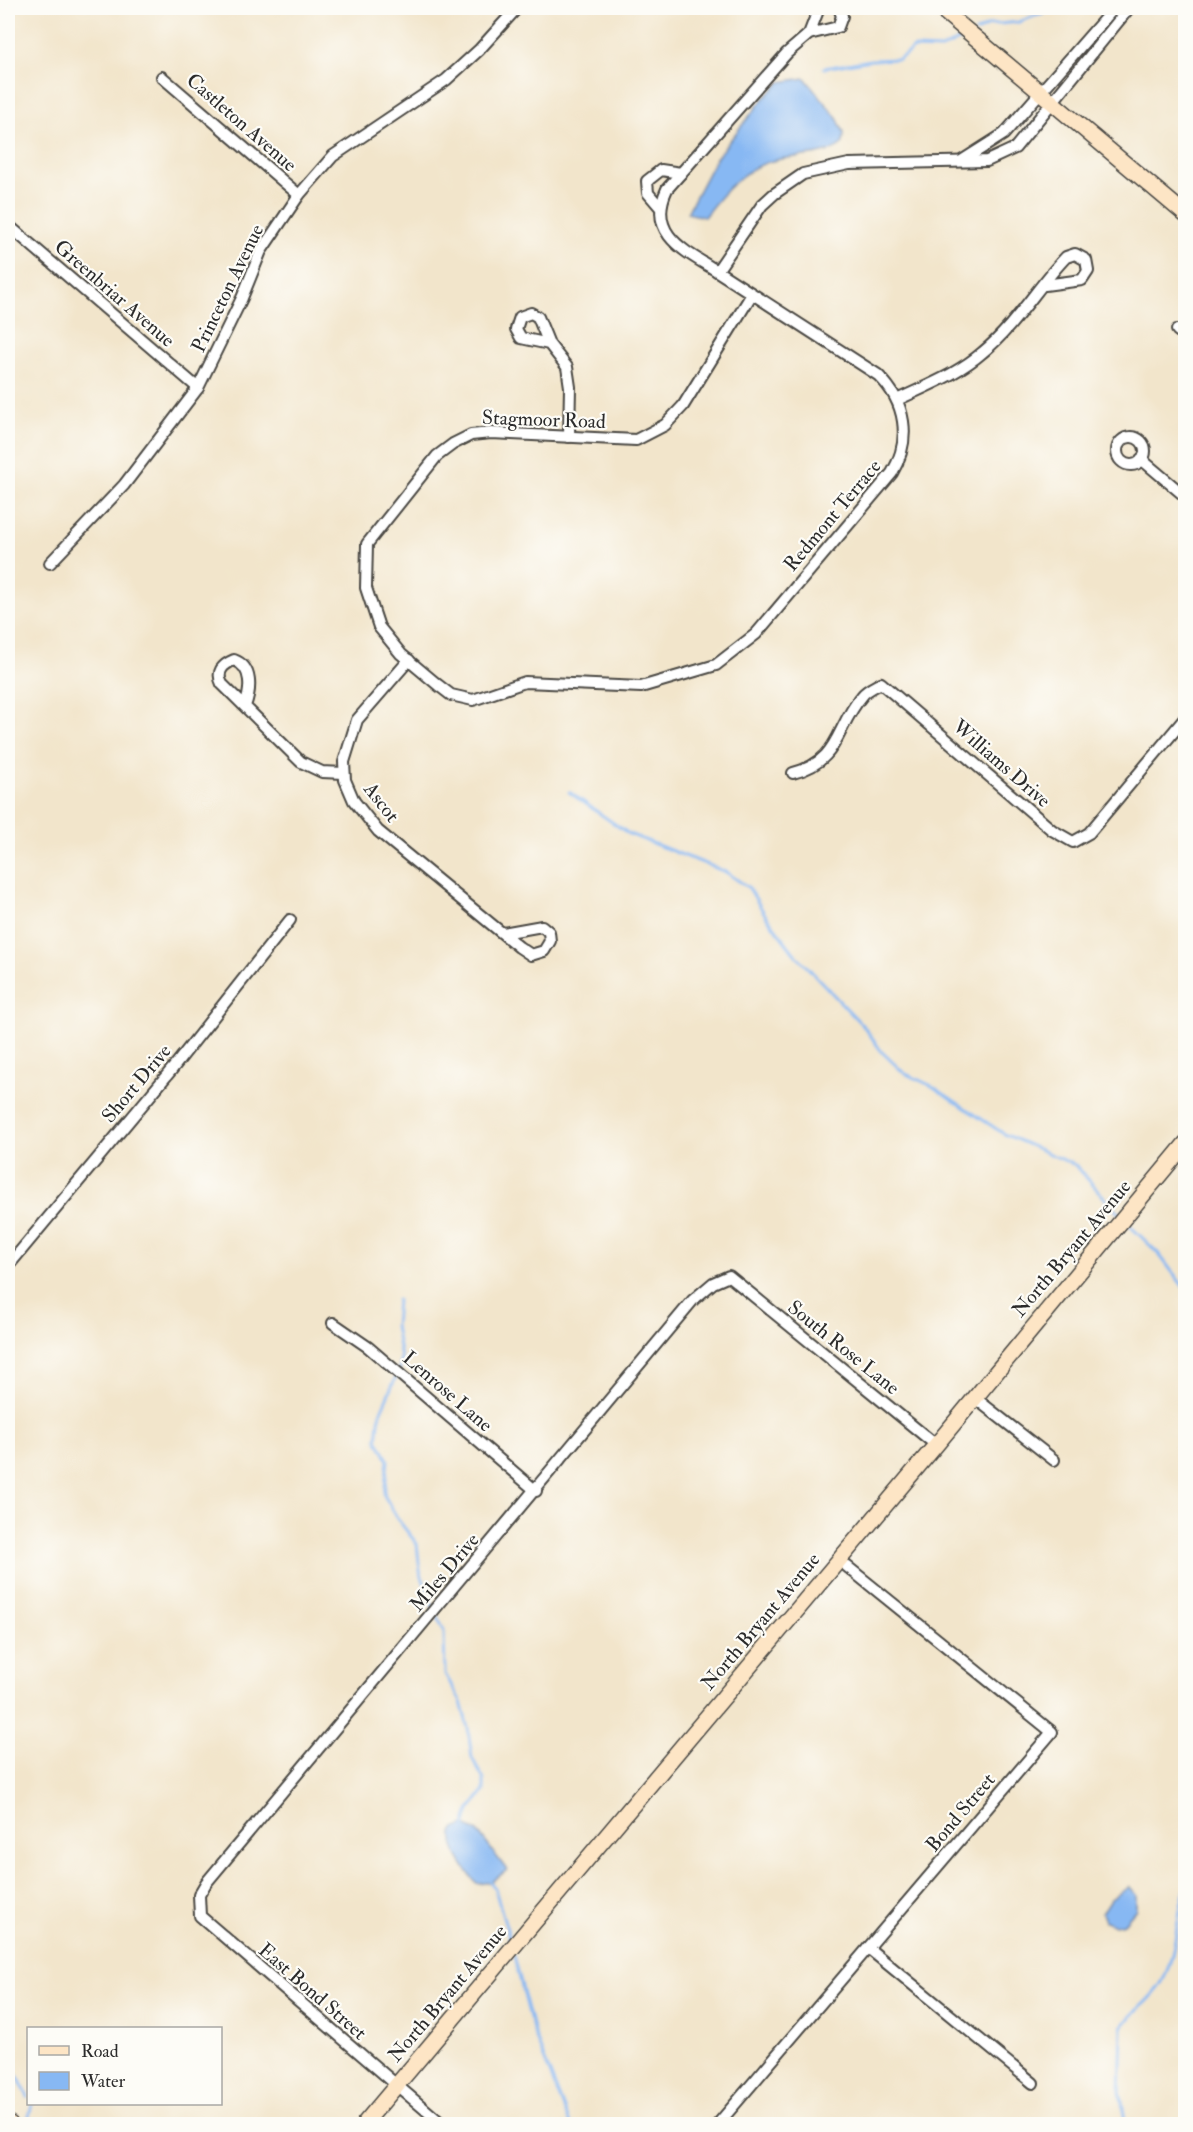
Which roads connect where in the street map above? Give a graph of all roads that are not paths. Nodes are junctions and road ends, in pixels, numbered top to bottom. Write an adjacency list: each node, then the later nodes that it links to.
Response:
1 (518, 8): 12 (street, Princeton Avenue)
2 (819, 8): 7 (street)
3 (839, 8): 7 (street)
4 (940, 8): 9 (street)
5 (1114, 8): 9 (street)
6 (1129, 8): 9 (street)
7 (809, 34): 11 (street)
8 (162, 77): 12 (street, Castleton Avenue)
9 (1047, 98): 10 (street); 10 (street); 14 (street)
10 (960, 162): 16 (street)
11 (681, 173): 13 (street); 13 (street, Redmont Terrace)
12 (299, 195): 20 (street, Princeton Avenue)
13 (660, 207): 16 (street, Redmont Terrace)
14 (1185, 215)
15 (8, 225): 20 (street, Greenbriar Avenue)
16 (717, 271): 18 (street, Redmont Terrace)
17 (1045, 285): 21 (street)
18 (752, 294): 21 (street, Redmont Terrace); 22 (street, Stagmoor Road)
19 (549, 344): 22 (street)
20 (198, 388): 25 (street, Princeton Avenue)
21 (897, 400): 26 (street, Redmont Terrace)
22 (569, 437): 26 (street, Stagmoor Road)
23 (1142, 459): 24 (street)
24 (1185, 497)
25 (50, 563)
26 (409, 660): 29 (street, Ascot)
27 (245, 706): 29 (street)
28 (1185, 717): 30 (street, Williams Drive)
29 (344, 773): 32 (street, Ascot)
30 (793, 773)
31 (290, 920): 34 (street, Short Drive)
32 (503, 933)
33 (1185, 1143): 37 (street, North Bryant Avenue)
34 (8, 1266)
35 (729, 1276): 38 (street, South Rose Lane); 40 (street, Miles Drive)
36 (333, 1323): 40 (street, Lenrose Lane)
37 (975, 1398): 38 (street, North Bryant Avenue); 39 (street)
38 (936, 1445): 41 (street, North Bryant Avenue)
39 (1054, 1460)
40 (536, 1491): 42 (street, Miles Drive)
41 (839, 1560): 43 (street, Bond Street); 45 (street, North Bryant Avenue)
42 (198, 1903): 45 (street, East Bond Street)
43 (868, 1948): 44 (street); 48 (street, Bond Street)
44 (1033, 2083)
45 (396, 2086): 46 (street, North Bryant Avenue); 47 (street, East Bond Street)
46 (364, 2124)
47 (442, 2124)
48 (718, 2124)

